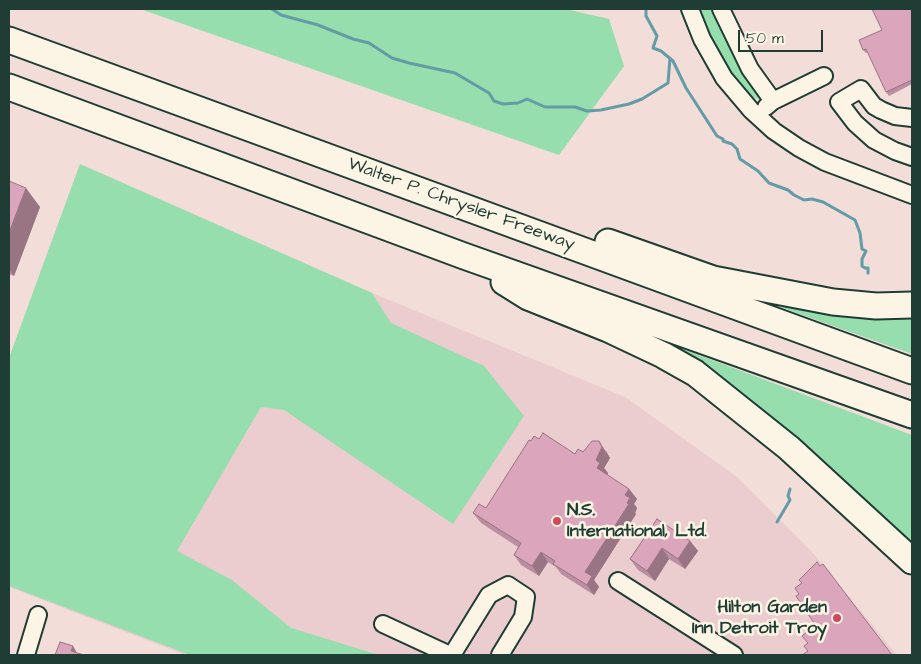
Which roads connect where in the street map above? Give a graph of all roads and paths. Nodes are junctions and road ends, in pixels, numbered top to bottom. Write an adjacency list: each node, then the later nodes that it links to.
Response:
1 (690, 9): 7 (street)
2 (721, 9): 6 (street)
3 (9, 40): 11 (highway, Walter P. Chrysler Freeway)
4 (824, 76): 6 (street)
5 (9, 87): 12 (highway)
6 (773, 101): 7 (street)
7 (757, 115): 10 (street)
8 (912, 118): 9 (street)
9 (912, 157)
10 (912, 195)
11 (439, 198): 13 (highway); 14 (highway, Walter P. Chrysler Freeway)
12 (464, 256): 15 (highway); 16 (highway)
13 (912, 305)
14 (912, 371)
15 (912, 415)
16 (912, 561)
17 (618, 581): 23 (street)
18 (38, 616): 20 (street)
19 (382, 624): 21 (street)
20 (26, 655)
21 (451, 655): 22 (street)
22 (500, 655)
23 (734, 655)

